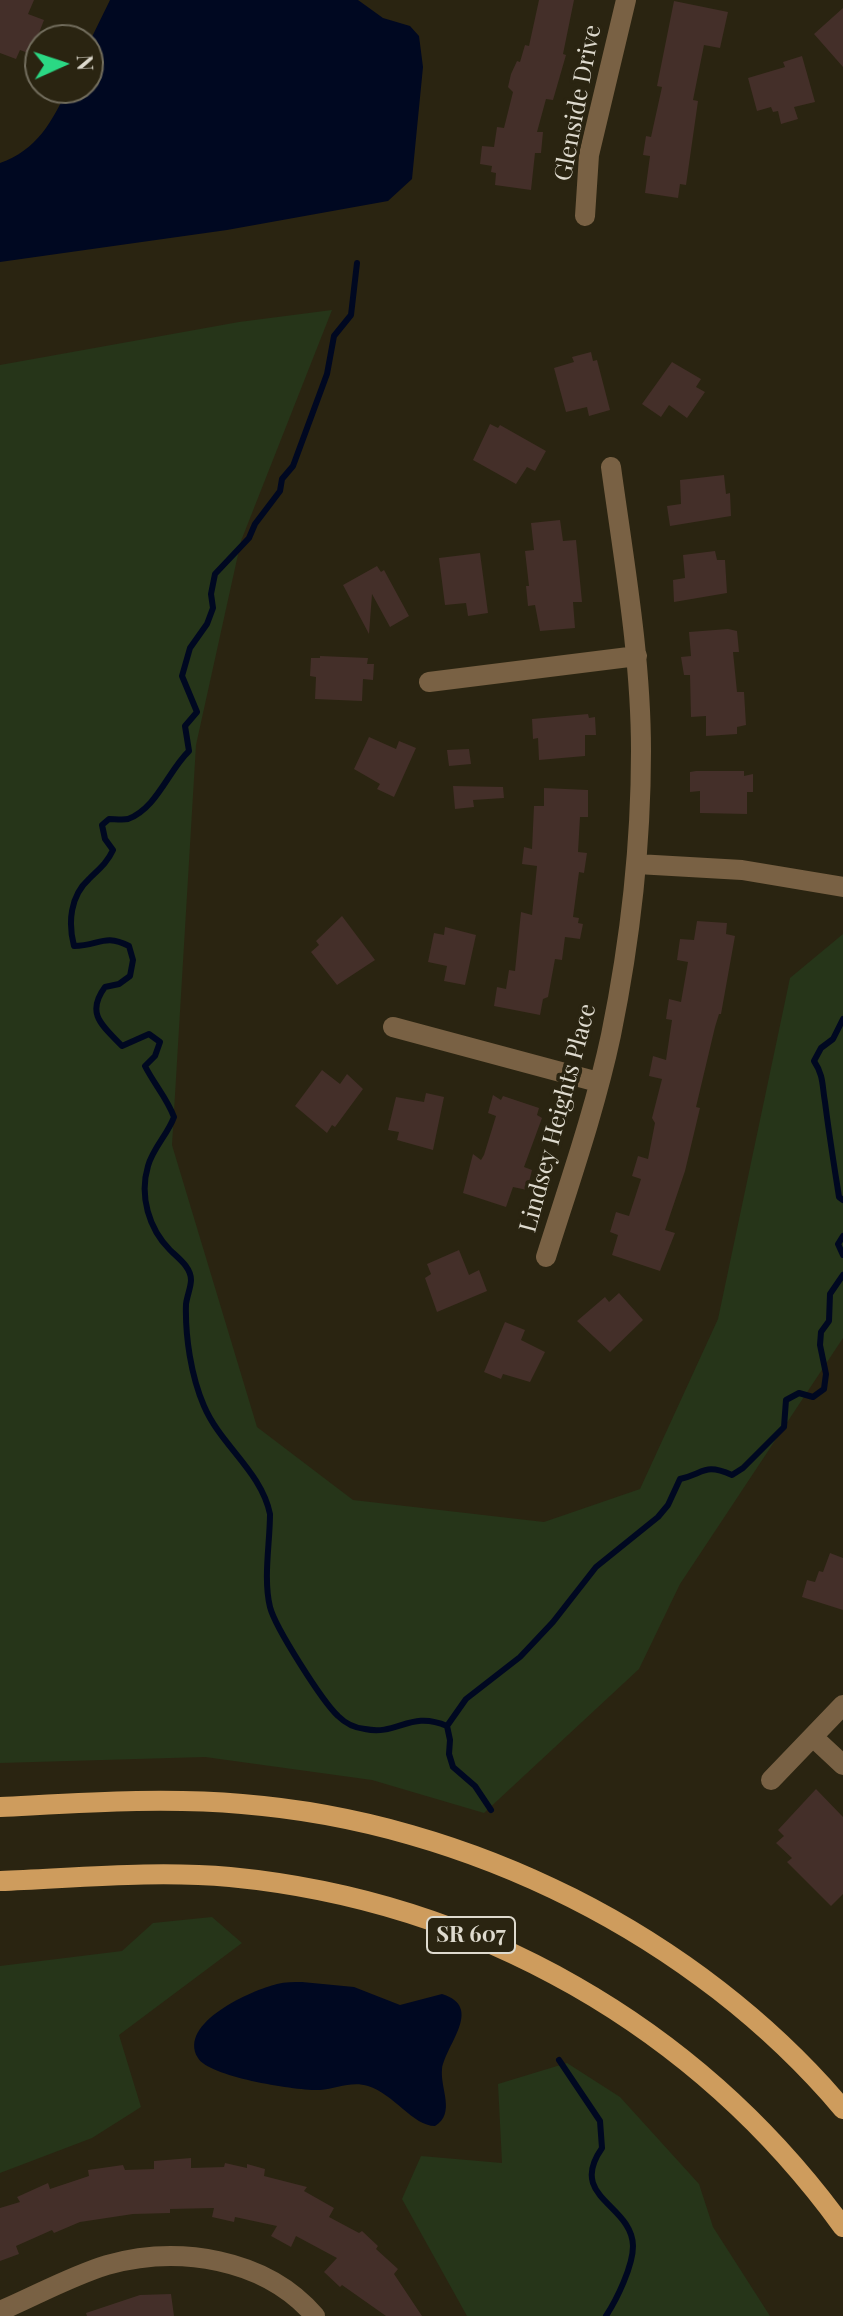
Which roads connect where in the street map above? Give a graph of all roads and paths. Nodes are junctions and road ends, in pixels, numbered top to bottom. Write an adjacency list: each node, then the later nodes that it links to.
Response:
1 (626, 0): 2 (street, Glenside Drive)
2 (585, 216)
3 (611, 467): 4 (street, Lindsey Heights Place)
4 (637, 656): 5 (street); 6 (street, Lindsey Heights Place)
5 (429, 682)
6 (637, 864): 7 (street); 9 (street, Lindsey Heights Place)
7 (843, 887)
8 (393, 1027): 9 (street)
9 (598, 1082): 10 (street, Lindsey Heights Place)
10 (546, 1257)
11 (843, 1705): 12 (street)
12 (813, 1737): 13 (street); 14 (street)
13 (843, 1765)
14 (771, 1780)
15 (0, 1807): 17 (main road)
16 (0, 1881): 18 (main road, SR 607)
17 (843, 2109)
18 (843, 2227)
19 (0, 2311): 20 (street)
20 (315, 2316)

